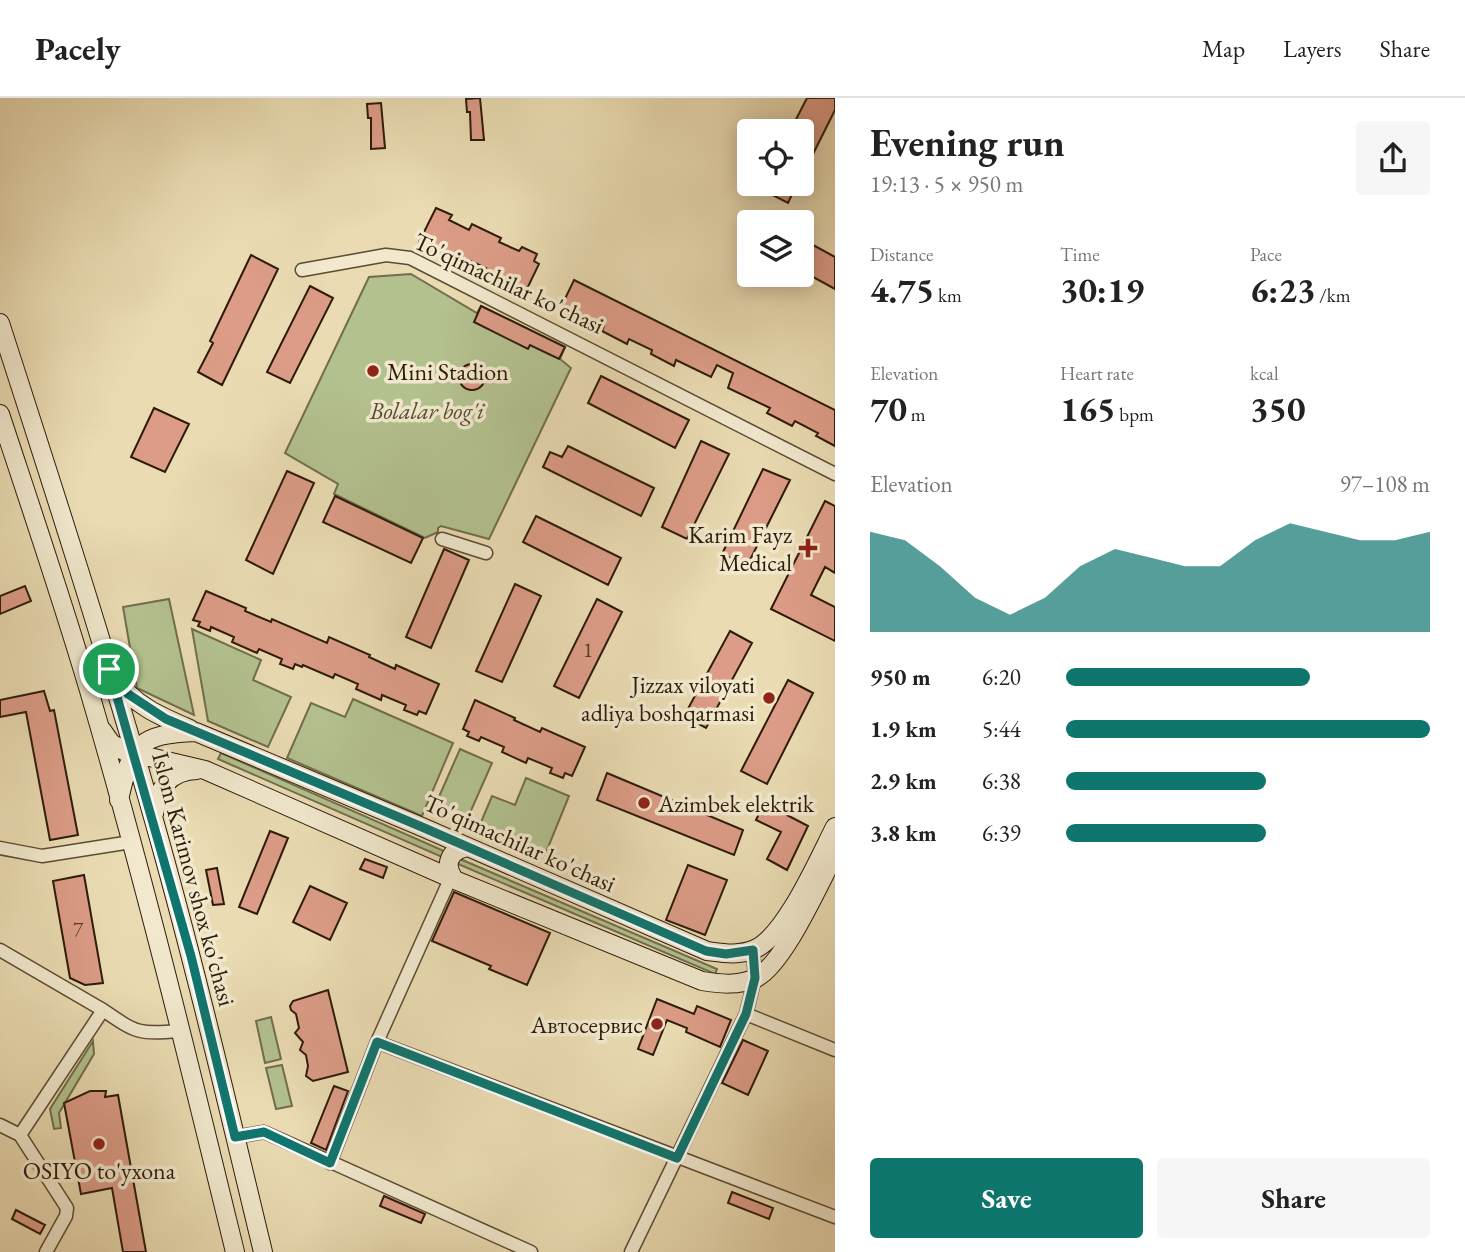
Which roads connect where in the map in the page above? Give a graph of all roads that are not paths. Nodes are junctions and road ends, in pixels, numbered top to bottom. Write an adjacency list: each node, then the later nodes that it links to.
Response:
1 (302, 270): 4 (street, To'qimachilar ko'chasi)
2 (0, 323): 7 (main road, Islom Karimov shox ko'chasi)
3 (0, 414): 8 (main road)
4 (835, 474)
5 (442, 539): 6 (street)
6 (486, 553)
7 (109, 669): 9 (main road); 10 (main road, Islom Karimov shox ko'chasi)
8 (98, 724): 10 (main road); 12 (main road)
9 (196, 732): 10 (main road, To'qimachilar ko'chasi); 16 (main road, To'qimachilar ko'chasi)
10 (134, 754): 11 (main road); 12 (main road); 13 (main road, Islom Karimov shox ko'chasi)
11 (205, 770): 13 (main road); 19 (main road)
12 (119, 800): 15 (main road)
13 (153, 818): 30 (main road, Islom Karimov shox ko'chasi)
14 (835, 827): 21 (main road)
15 (131, 842): 17 (street); 25 (main road)
16 (468, 847): 19 (main road); 21 (main road, To'qimachilar ko'chasi)
17 (0, 848)
18 (835, 854): 22 (main road)
19 (453, 878): 22 (main road); 26 (street)
20 (0, 950): 23 (street)
21 (753, 950): 22 (street)
22 (755, 978): 24 (street)
23 (103, 1010): 25 (street); 29 (street)
24 (746, 1014): 27 (street); 31 (street)
25 (181, 1031): 35 (main road)
26 (377, 1042): 31 (street); 32 (street)
27 (835, 1050)
28 (0, 1125): 29 (street)
29 (20, 1135): 34 (street)
30 (235, 1137): 32 (street); 36 (main road, Islom Karimov shox ko'chasi)
31 (677, 1158): 33 (street); 38 (street)
32 (330, 1163): 37 (street)
33 (835, 1217)
34 (46, 1252)
35 (235, 1252)
36 (263, 1252)
37 (531, 1252)
38 (631, 1252)

